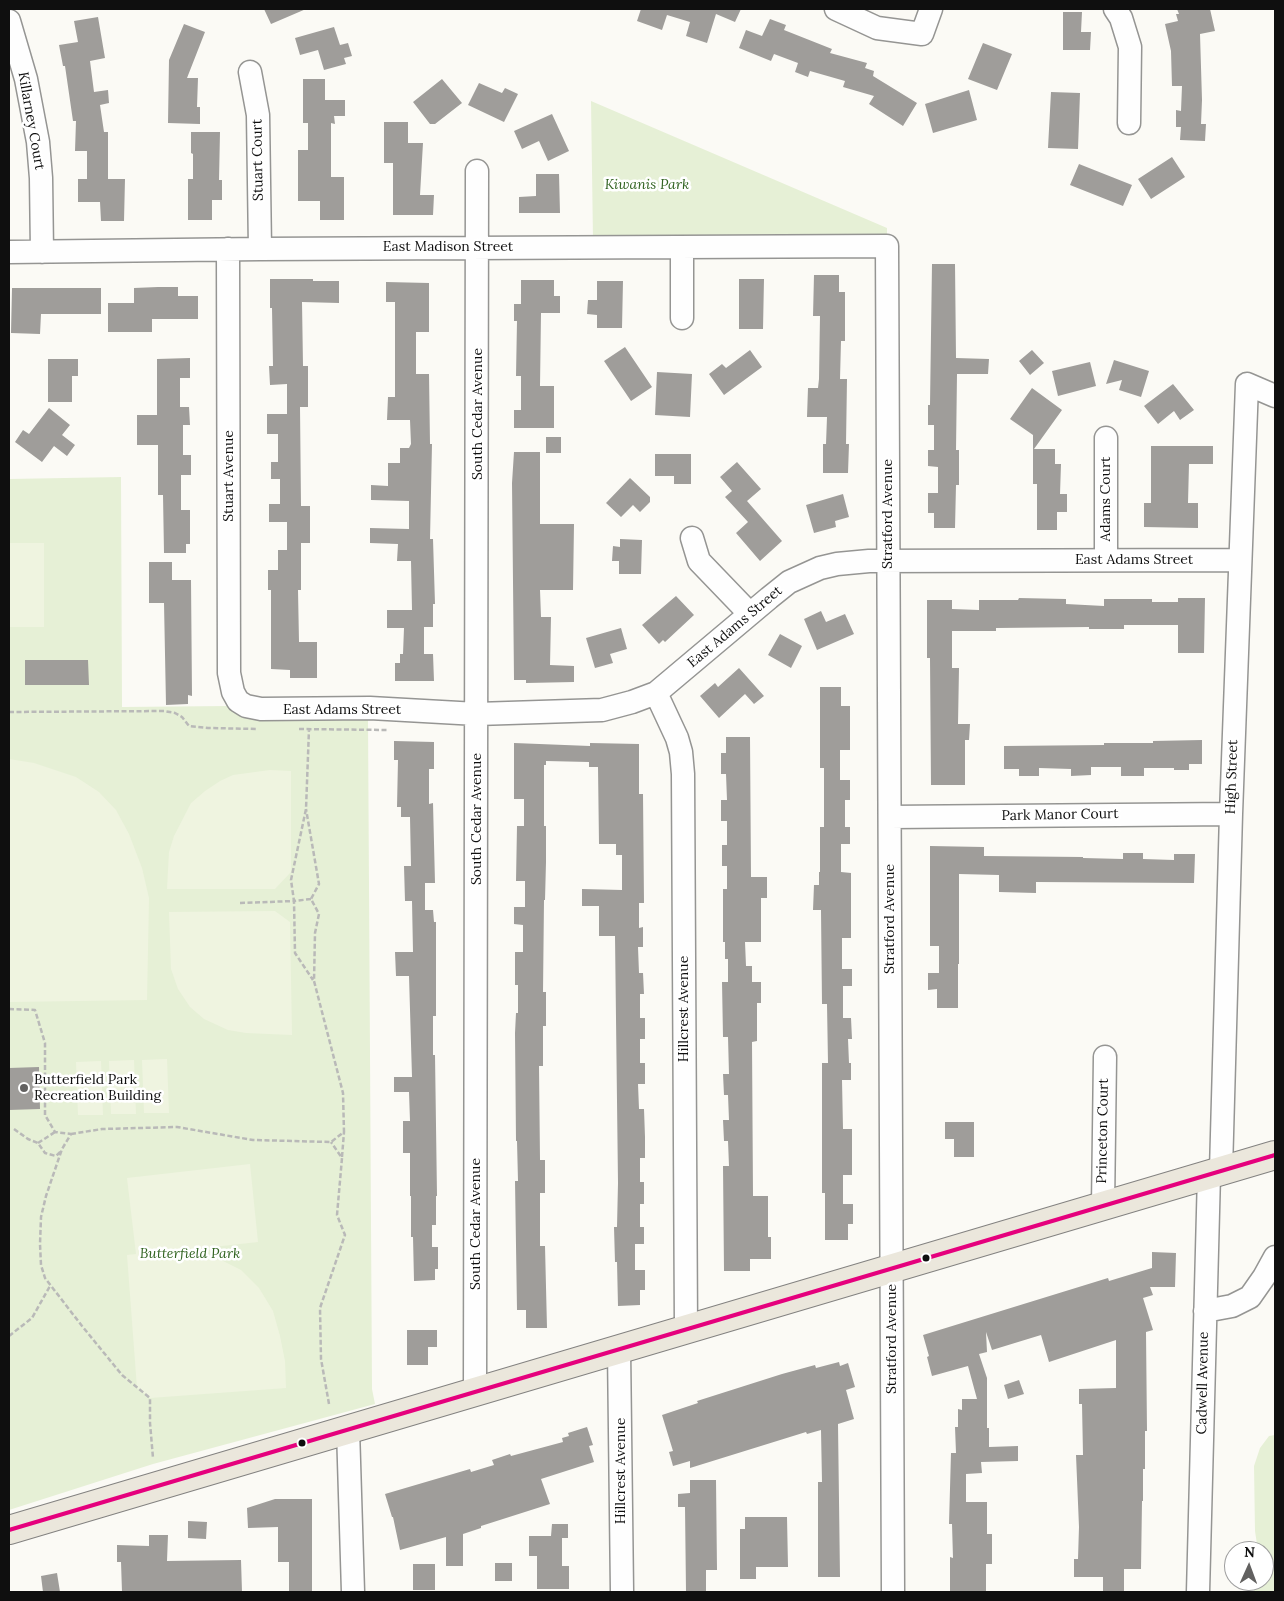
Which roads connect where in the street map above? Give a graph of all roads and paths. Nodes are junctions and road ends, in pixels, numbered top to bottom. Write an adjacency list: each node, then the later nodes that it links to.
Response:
1 (836, 9): 2 (street)
2 (931, 9)
3 (1115, 9): 6 (street)
4 (9, 22): 14 (street, Killarney Court)
5 (250, 72): 11 (street, Stuart Court)
6 (1129, 123)
7 (477, 171): 9 (street, South Cedar Avenue)
8 (887, 246): 10 (street, East Madison Street); 21 (street, Stratford Avenue)
9 (478, 247): 10 (street, East Madison Street); 11 (street, East Madison Street); 26 (street, South Cedar Avenue)
10 (682, 247): 15 (street)
11 (260, 248): 12 (street, East Madison Street)
12 (228, 250): 14 (street, East Madison Street); 24 (street, Stuart Avenue)
13 (9, 252): 14 (street, East Madison Street)
14 (42, 252)
15 (682, 318)
16 (1275, 396): 20 (street, High Street)
17 (1106, 438): 19 (street, Adams Court)
18 (692, 538): 22 (street)
19 (1106, 560): 20 (street, East Adams Street); 21 (street, East Adams Street)
20 (1240, 560): 32 (street, High Street)
21 (889, 561): 22 (street, East Adams Street); 33 (street, Stratford Avenue)
22 (750, 614): 23 (street, East Adams Street)
23 (656, 693): 26 (street, East Adams Street); 55 (street, Hillcrest Avenue)
24 (238, 701): 26 (street, East Adams Street)
25 (9, 712): 27 (path)
26 (477, 714): 58 (street, South Cedar Avenue)
27 (263, 729)
28 (290, 729): 29 (path)
29 (309, 729): 30 (path); 31 (path)
30 (388, 730)
31 (306, 809): 34 (path); 35 (path)
32 (1231, 814): 33 (street, Park Manor Court); 49 (street, High Street)
33 (890, 817): 52 (street, Stratford Avenue)
34 (311, 899): 35 (path); 37 (path)
35 (294, 900): 36 (path); 37 (path)
36 (240, 903)
37 (314, 981): 42 (path)
38 (9, 1009): 41 (path)
39 (1105, 1057): 50 (street, Princeton Court)
40 (14, 1129): 45 (path)
41 (55, 1132): 43 (path); 45 (path)
42 (344, 1132): 44 (path); 48 (path)
43 (71, 1134): 44 (path); 46 (path)
44 (331, 1142): 48 (path)
45 (38, 1143): 46 (path)
46 (62, 1149): 53 (path)
47 (1275, 1155): 49 (main road)
48 (342, 1158): 59 (path)
49 (1215, 1172): 50 (main road); 54 (street, Cadwell Avenue)
50 (1103, 1206): 52 (main road)
51 (1275, 1257): 54 (street)
52 (892, 1268): 55 (main road); 65 (street, Stratford Avenue)
53 (50, 1286): 56 (path); 61 (path)
54 (1205, 1311): 66 (street, Cadwell Avenue)
55 (686, 1329): 57 (main road)
56 (9, 1336)
57 (619, 1349): 58 (main road); 64 (street, Hillcrest Avenue)
58 (476, 1392): 60 (main road)
59 (329, 1404)
60 (348, 1429): 62 (main road); 63 (street)
61 (153, 1458)
62 (9, 1530)
63 (353, 1592)
64 (622, 1592)
65 (893, 1592)
66 (1198, 1592)

